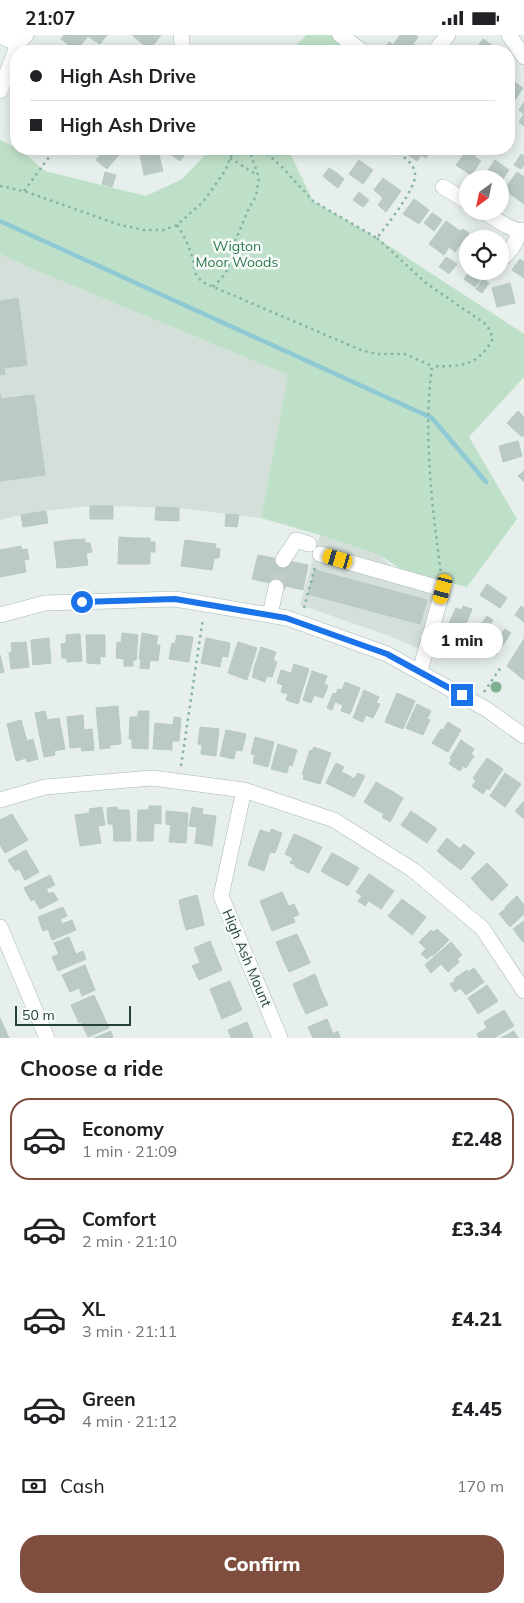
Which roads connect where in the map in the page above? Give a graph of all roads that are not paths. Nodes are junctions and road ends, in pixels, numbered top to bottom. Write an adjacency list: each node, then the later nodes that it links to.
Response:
1 (340, 35): 6 (street)
2 (448, 35): 7 (street)
3 (509, 35): 8 (street)
4 (0, 36): 5 (street)
5 (22, 39)
6 (354, 45)
7 (440, 45)
8 (524, 57)
9 (10, 67): 10 (street)
10 (0, 91)
11 (443, 187): 12 (street)
12 (459, 196)
13 (498, 220): 14 (street)
14 (522, 231): 15 (street)
15 (509, 251)
16 (283, 560): 20 (street)
17 (276, 587): 19 (street)
18 (0, 615): 19 (street)
19 (270, 615): 20 (street)
20 (420, 671): 21 (street)
21 (524, 736)
22 (244, 790): 23 (street); 25 (street); 27 (street, High Ash Mount)
23 (0, 801)
24 (0, 927): 26 (street)
25 (523, 985)
26 (47, 1038)
27 (280, 1038)

